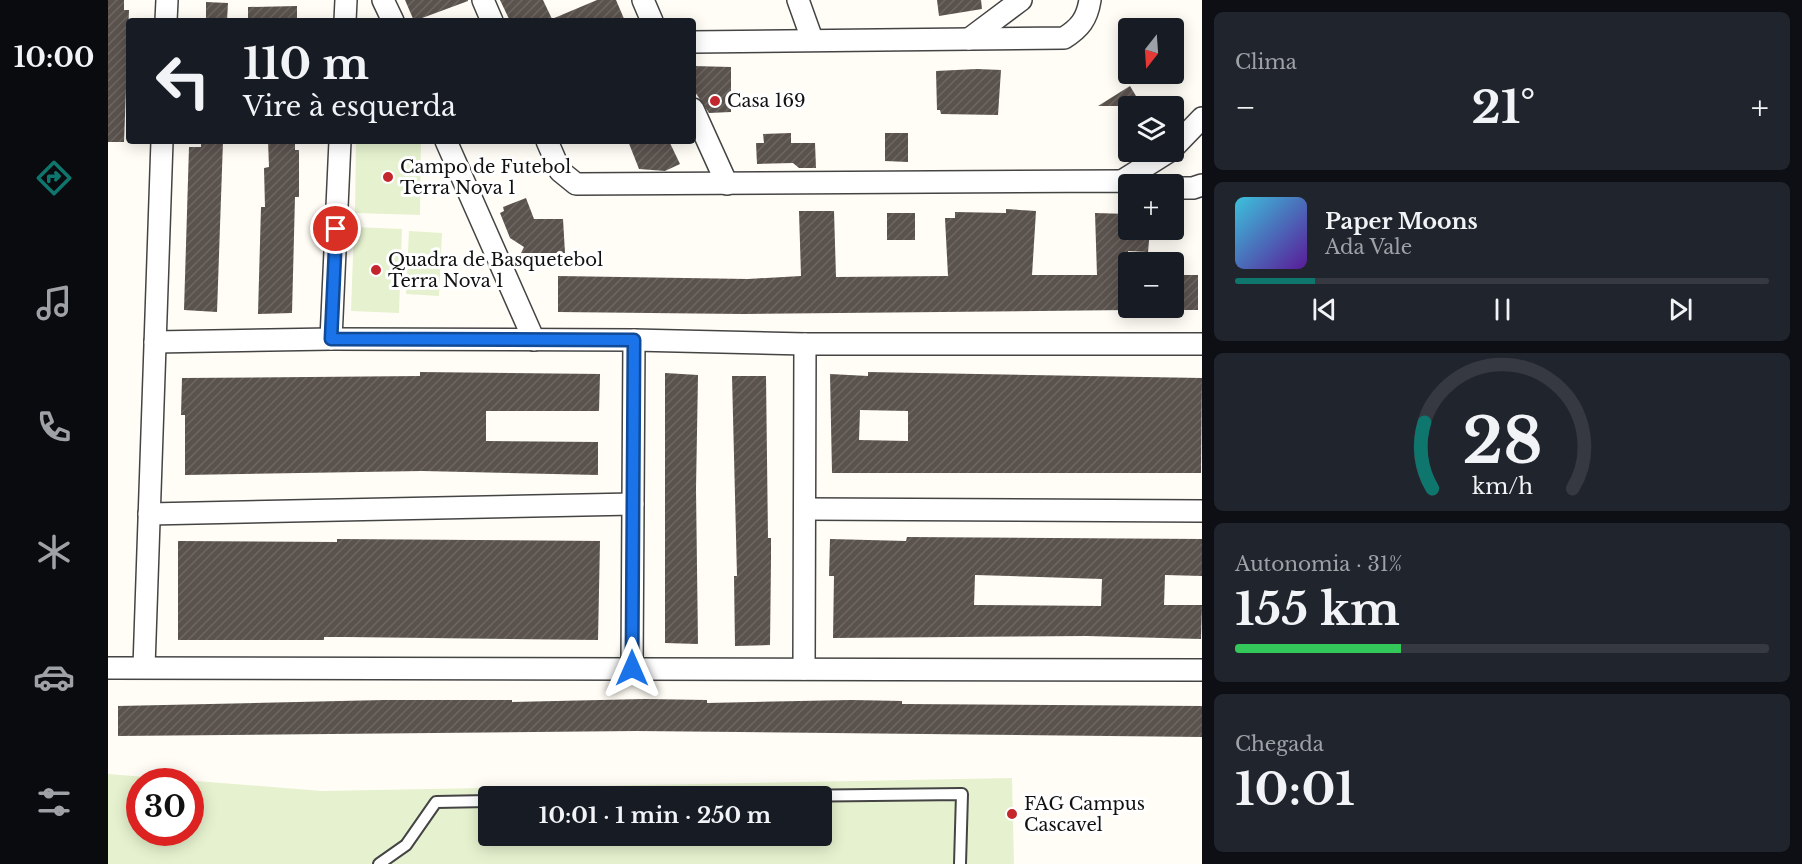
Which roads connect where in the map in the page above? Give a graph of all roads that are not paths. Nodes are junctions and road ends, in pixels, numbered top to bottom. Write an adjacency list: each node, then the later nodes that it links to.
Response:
1 (167, 0): 8 (street)
2 (383, 0): 9 (street)
3 (483, 0): 10 (street)
4 (643, 0): 11 (street)
5 (798, 0): 12 (street)
6 (1021, 0): 13 (street)
7 (1090, 0): 13 (street)
8 (166, 18)
9 (392, 18)
10 (491, 18)
11 (651, 18)
12 (812, 39): 13 (street); 14 (street)
13 (969, 39)
14 (696, 42)
15 (696, 115): 25 (street)
16 (1202, 118): 17 (street)
17 (1184, 140)
18 (162, 144): 31 (street)
19 (340, 144): 28 (street)
20 (447, 144): 29 (street)
21 (548, 144): 25 (street)
22 (1156, 162): 23 (street)
23 (1142, 174)
24 (1118, 183): 25 (street)
25 (728, 184)
26 (1202, 185): 27 (street)
27 (1184, 188)
28 (331, 339): 29 (street); 31 (street)
29 (534, 340): 30 (street)
30 (634, 340): 33 (street); 34 (street)
31 (155, 342): 37 (street)
32 (1202, 344): 33 (street)
33 (806, 345): 35 (street)
34 (633, 504): 37 (street); 40 (street)
35 (805, 509): 36 (street); 41 (street)
36 (1202, 511)
37 (149, 514): 38 (street)
38 (144, 667): 39 (street); 40 (street)
39 (108, 668)
40 (632, 668): 41 (street)
41 (804, 669): 42 (street)
42 (1202, 670)
43 (832, 795): 46 (lane)
44 (478, 801): 45 (lane)
45 (379, 864)
46 (960, 864)

